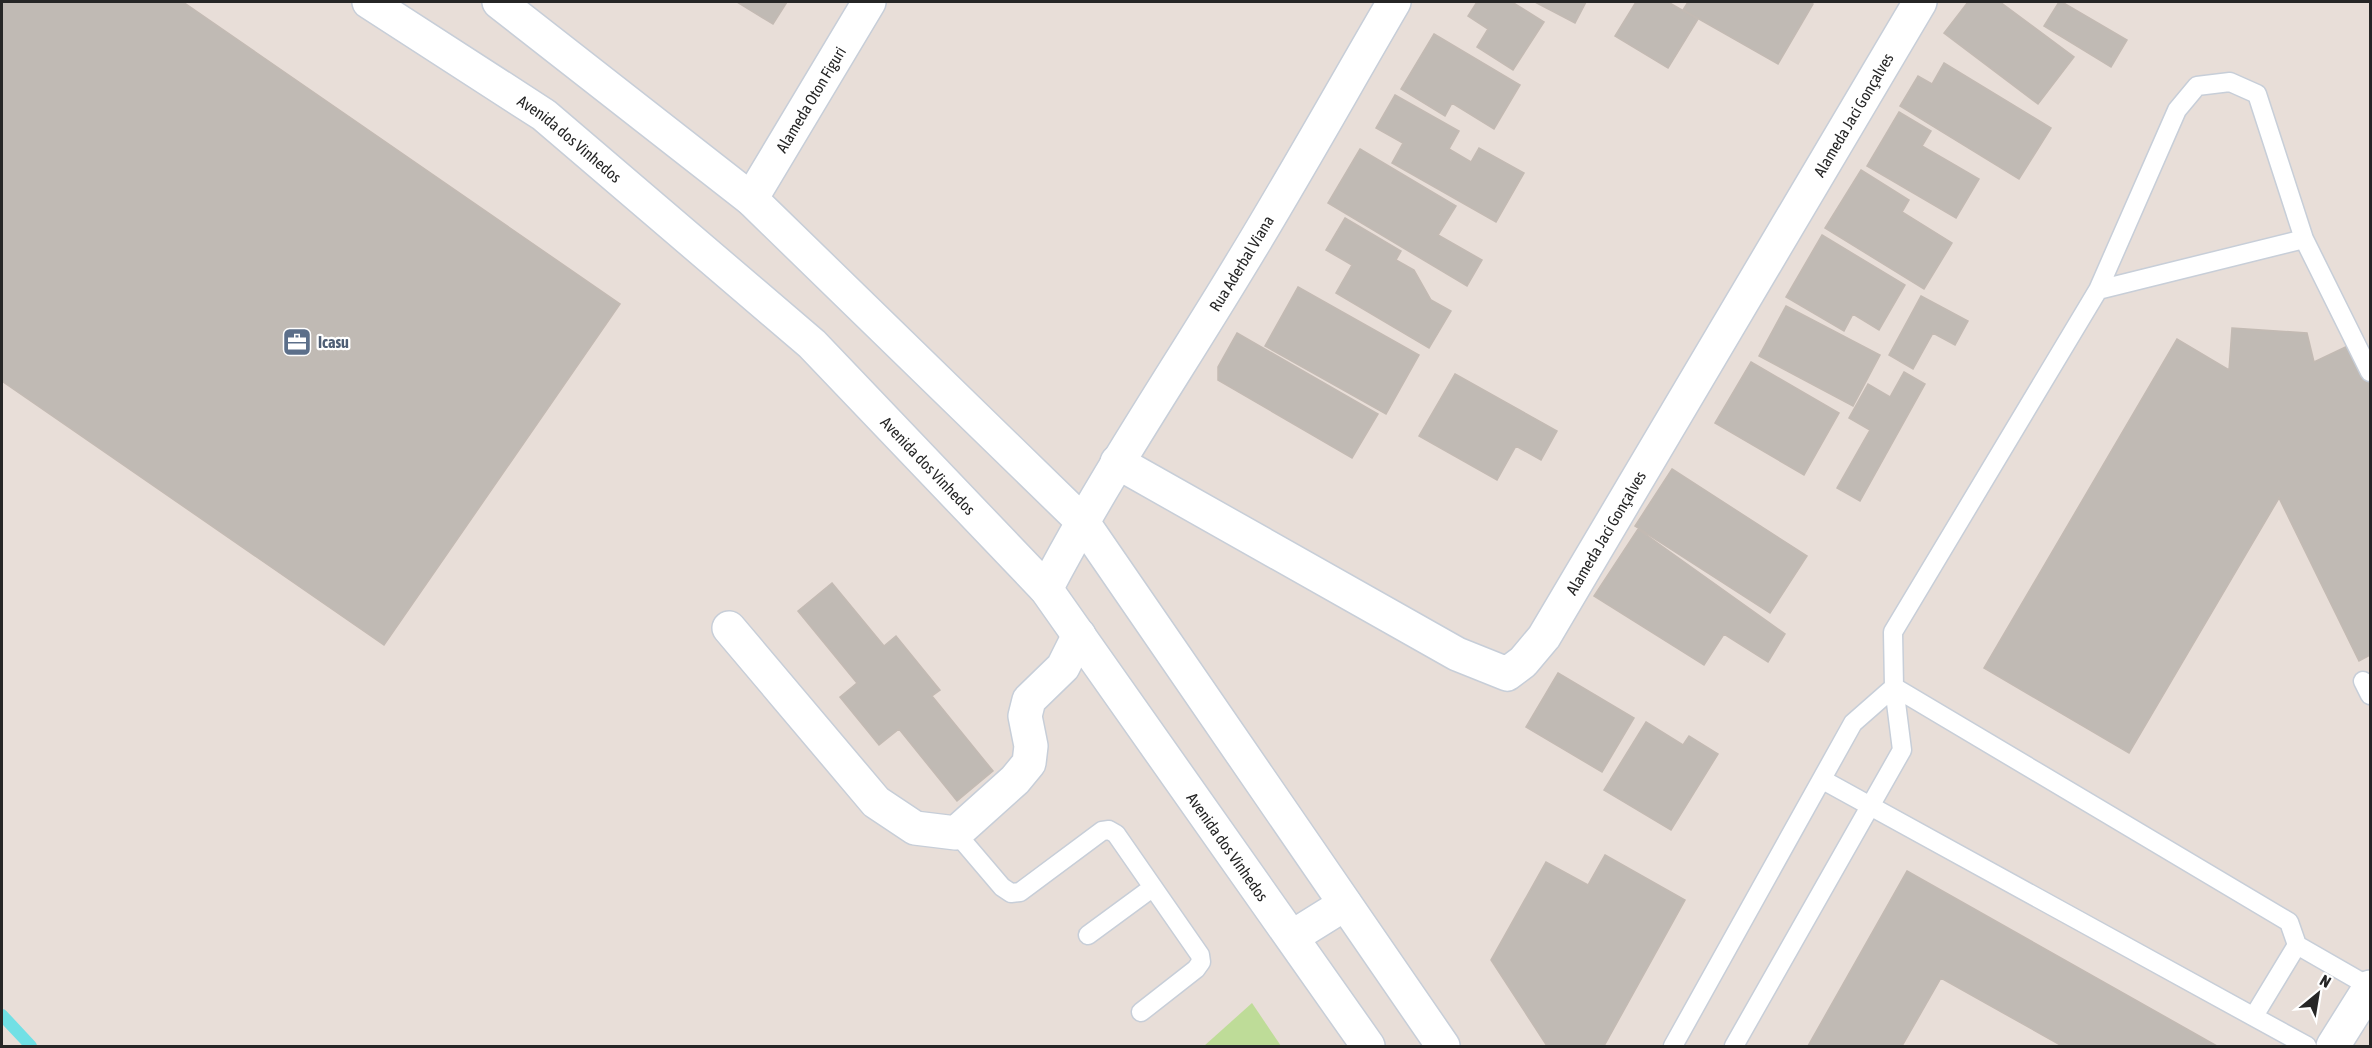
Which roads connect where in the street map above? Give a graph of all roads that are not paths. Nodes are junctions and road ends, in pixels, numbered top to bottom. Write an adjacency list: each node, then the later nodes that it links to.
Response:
1 (369, 2): 12 (main road, Avenida dos Vinhedos)
2 (499, 2): 6 (main road)
3 (869, 2): 6 (main road, Alameda Oton Figuri)
4 (1394, 2): 10 (main road, Rua Aderbal Viana)
5 (1920, 2): 10 (main road, Alameda Jaci Gonçalves)
6 (751, 200): 11 (main road)
7 (2304, 239): 8 (lane); 8 (lane); 9 (lane)
8 (2098, 291): 15 (lane)
9 (2370, 372)
10 (1117, 462): 11 (main road, Rua Aderbal Viana)
11 (1082, 521): 12 (main road, Rua Aderbal Viana); 20 (main road)
12 (1047, 589): 14 (main road, Avenida dos Vinhedos)
13 (729, 628): 18 (main road)
14 (1079, 635): 18 (main road); 22 (main road, Avenida dos Vinhedos)
15 (1894, 687): 16 (lane); 17 (lane); 23 (lane)
16 (1823, 780): 17 (lane); 29 (lane)
17 (1871, 806): 26 (lane); 30 (lane)
18 (956, 832): 19 (lane)
19 (1152, 888): 21 (lane); 25 (lane)
20 (1345, 904): 22 (main road); 28 (main road)
21 (1088, 935)
22 (1292, 937): 27 (main road, Avenida dos Vinhedos)
23 (2297, 945): 24 (lane); 26 (lane)
24 (2370, 987): 32 (main road)
25 (1141, 1012)
26 (2254, 1016): 31 (lane)
27 (1368, 1047)
28 (1443, 1047)
29 (1673, 1047)
30 (1734, 1047)
31 (2307, 1047)
32 (2333, 1047)

